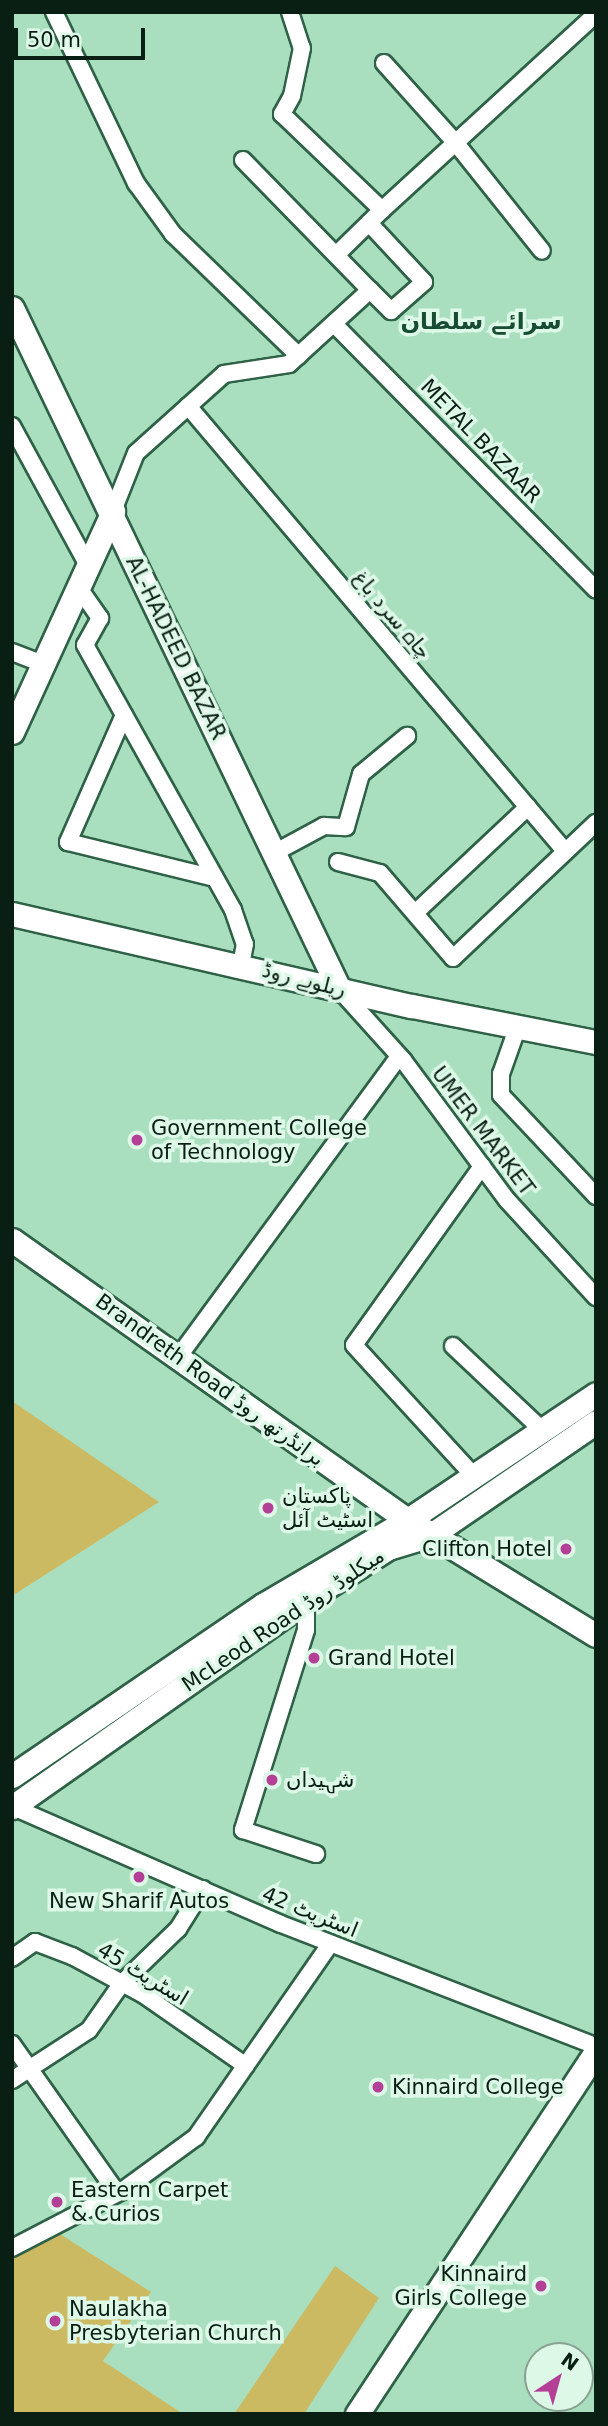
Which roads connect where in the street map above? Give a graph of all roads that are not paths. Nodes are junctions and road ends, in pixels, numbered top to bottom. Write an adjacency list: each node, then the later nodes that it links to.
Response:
1 (54, 12): 14 (street)
2 (290, 12): 7 (street)
3 (596, 13): 5 (street)
4 (384, 63): 5 (street)
5 (455, 142): 7 (street); 9 (street)
6 (243, 160): 10 (street)
7 (382, 211): 8 (street)
8 (369, 223): 10 (street); 11 (street)
9 (542, 251)
10 (337, 255): 11 (street)
11 (370, 290): 13 (street)
12 (12, 308): 17 (main road, AL-HADEED BAZAR)
13 (334, 324): 14 (street); 20 (street, METAL BAZAAR)
14 (299, 356): 15 (street)
15 (187, 406): 17 (street); 26 (street, چاہ سرد باغ)
16 (12, 426): 18 (street)
17 (113, 511): 18 (main road); 29 (main road, AL-HADEED BAZAR)
18 (89, 567): 19 (main road)
19 (79, 588): 22 (main road); 23 (street)
20 (596, 590)
21 (12, 652): 22 (street)
22 (44, 664): 24 (main road)
23 (124, 715): 31 (street); 31 (street)
24 (12, 732)
25 (407, 736): 29 (street)
26 (528, 807): 28 (street, چاہ سرد باغ); 32 (street)
27 (596, 823): 28 (street)
28 (565, 851): 32 (street)
29 (274, 853): 35 (main road, AL-HADEED BAZAR)
30 (338, 862): 32 (street)
31 (215, 878): 34 (street)
32 (415, 913)
33 (12, 914): 34 (main road, ریلوے روڈ)
34 (241, 964): 35 (main road, ریلوے روڈ)
35 (340, 989): 36 (main road, ریلوے روڈ); 38 (street, UMER MARKET)
36 (518, 1026): 37 (main road, ریلوے روڈ); 40 (street)
37 (596, 1042)
38 (399, 1056): 39 (street, UMER MARKET); 44 (street)
39 (482, 1166): 42 (street, UMER MARKET); 48 (street)
40 (596, 1196)
41 (12, 1240): 44 (main road, Brandreth Road برانڈرتھ روڈ)
42 (596, 1297)
43 (453, 1346): 47 (street)
44 (176, 1360): 49 (main road, Brandreth Road برانڈرتھ روڈ)
45 (596, 1394): 47 (main road, McLeod Road میکلوڈ روڈ)
46 (596, 1422): 50 (main road, McLeod Road میکلوڈ روڈ)
47 (542, 1430): 48 (main road, McLeod Road میکلوڈ روڈ)
48 (473, 1475): 49 (main road, McLeod Road میکلوڈ روڈ)
49 (408, 1520): 50 (main road, Brandreth Road برانڈرتھ روڈ); 53 (main road, McLeod Road میکلوڈ روڈ)
50 (431, 1535): 51 (main road, McLeod Road میکلوڈ روڈ); 52 (main road, Brandreth Road برانڈرتھ روڈ)
51 (306, 1600): 54 (main road, McLeod Road میکلوڈ روڈ); 57 (street)
52 (596, 1635)
53 (51, 1749): 54 (main road); 55 (main road, McLeod Road میکلوڈ روڈ)
54 (68, 1771): 56 (main road, McLeod Road میکلوڈ روڈ)
55 (12, 1776)
56 (13, 1807): 58 (street, اسٹریٹ 42)
57 (316, 1854)
58 (204, 1889): 59 (street, اسٹریٹ 42); 61 (street)
59 (330, 1944): 63 (street, اسٹریٹ 42); 65 (street)
60 (12, 1958): 61 (street, اسٹریٹ 45)
61 (122, 1983): 65 (street, اسٹریٹ 45); 66 (street)
62 (12, 2044): 66 (street)
63 (596, 2046)
64 (596, 2052): 70 (main road)
65 (246, 2066): 68 (street)
66 (30, 2069): 67 (street); 68 (street)
67 (12, 2080)
68 (117, 2193): 69 (street)
69 (13, 2245)
70 (357, 2414)

